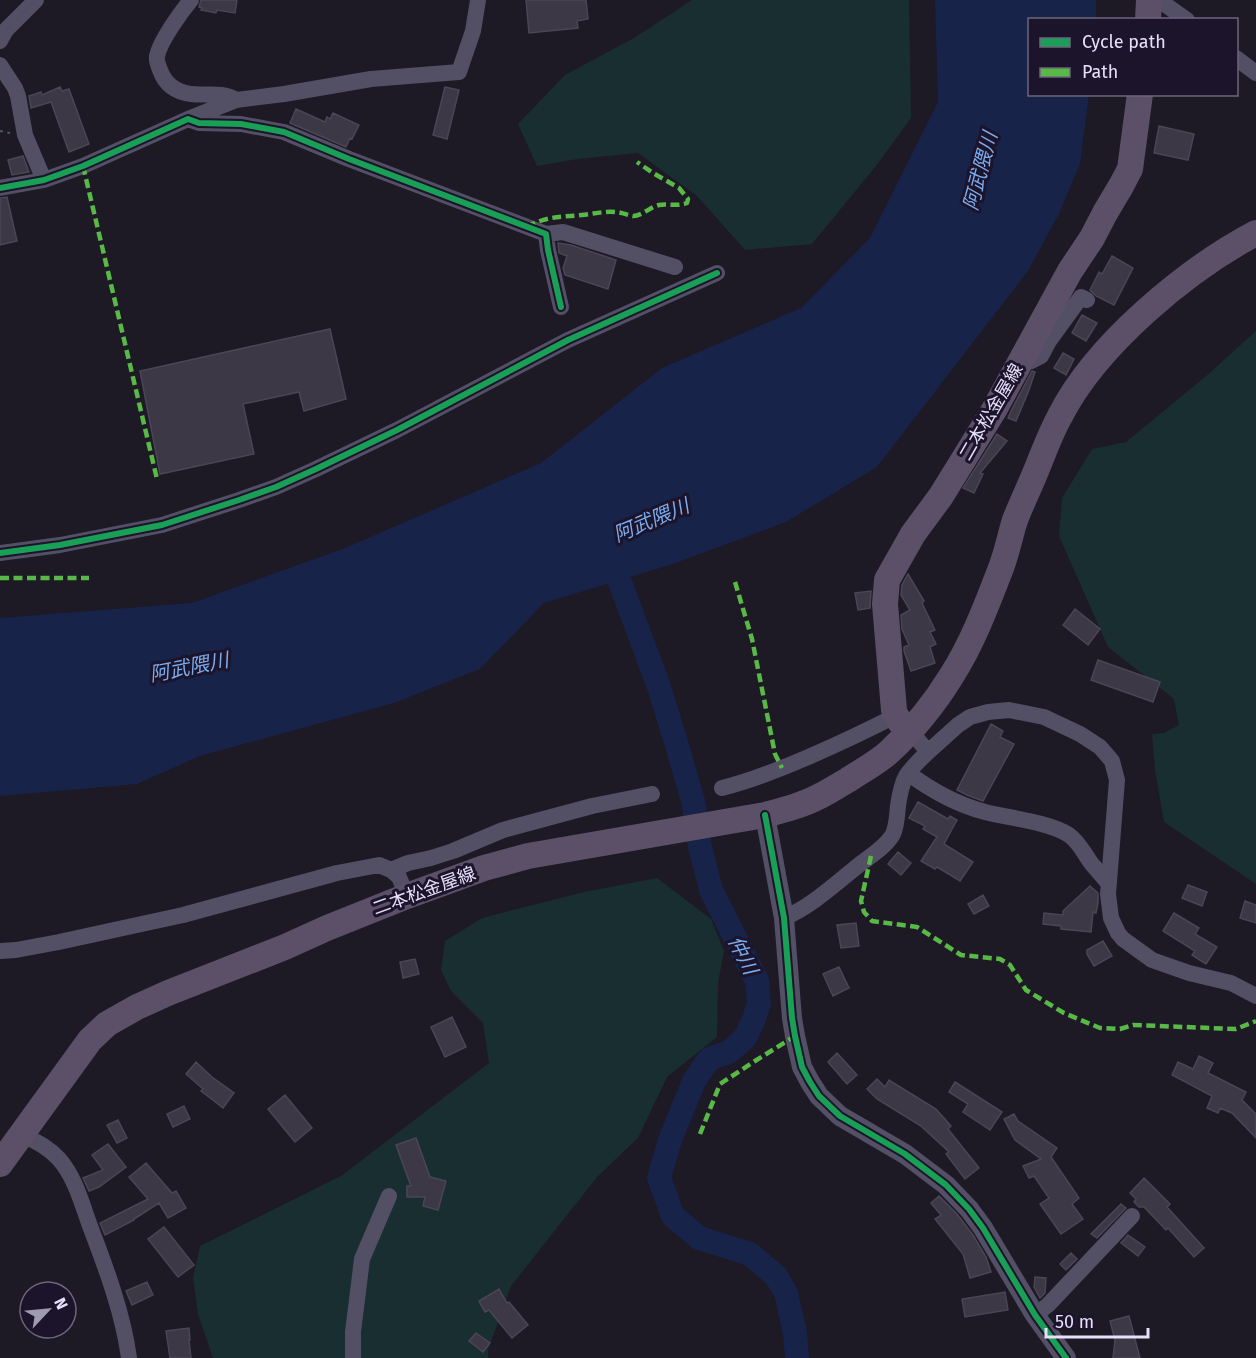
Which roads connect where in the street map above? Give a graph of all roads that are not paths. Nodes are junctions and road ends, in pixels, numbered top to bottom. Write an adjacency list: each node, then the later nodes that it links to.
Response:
1 (36, 0): 8 (street)
2 (191, 0): 13 (street)
3 (478, 0): 13 (street)
4 (1149, 0): 6 (main road)
5 (1156, 0): 7 (street)
6 (1148, 18)
7 (1184, 18)
8 (0, 40)
9 (1238, 60): 11 (street)
10 (0, 65): 15 (street)
11 (1256, 73)
12 (1140, 96): 23 (main road, 二本松金屋線)
13 (237, 100): 14 (street)
14 (188, 119): 15 (street); 18 (street)
15 (44, 180): 16 (street)
16 (0, 188)
17 (1256, 233): 25 (main road, 二本松金屋線)
18 (546, 234): 19 (street); 22 (street)
19 (675, 267)
20 (717, 273): 24 (street)
21 (1087, 300): 23 (street)
22 (561, 307)
23 (1022, 359): 25 (main road, 二本松金屋線)
24 (0, 553)
25 (903, 723): 26 (street); 28 (street); 30 (main road, 二本松金屋線)
26 (928, 752): 27 (street); 32 (street)
27 (908, 773): 32 (street); 34 (street)
28 (722, 788)
29 (652, 794): 31 (street)
30 (765, 815): 33 (main road, 二本松金屋線); 34 (street)
31 (392, 870): 33 (street); 35 (street)
32 (1109, 884): 36 (street)
33 (407, 896): 37 (main road, 二本松金屋線)
34 (784, 918): 41 (street)
35 (0, 951)
36 (1256, 996)
37 (21, 1134): 38 (main road, 二本松金屋線); 42 (street)
38 (0, 1164)
39 (389, 1196): 43 (street)
40 (1132, 1216): 41 (street)
41 (1035, 1315): 44 (street)
42 (129, 1358)
43 (353, 1358)
44 (1066, 1358)

